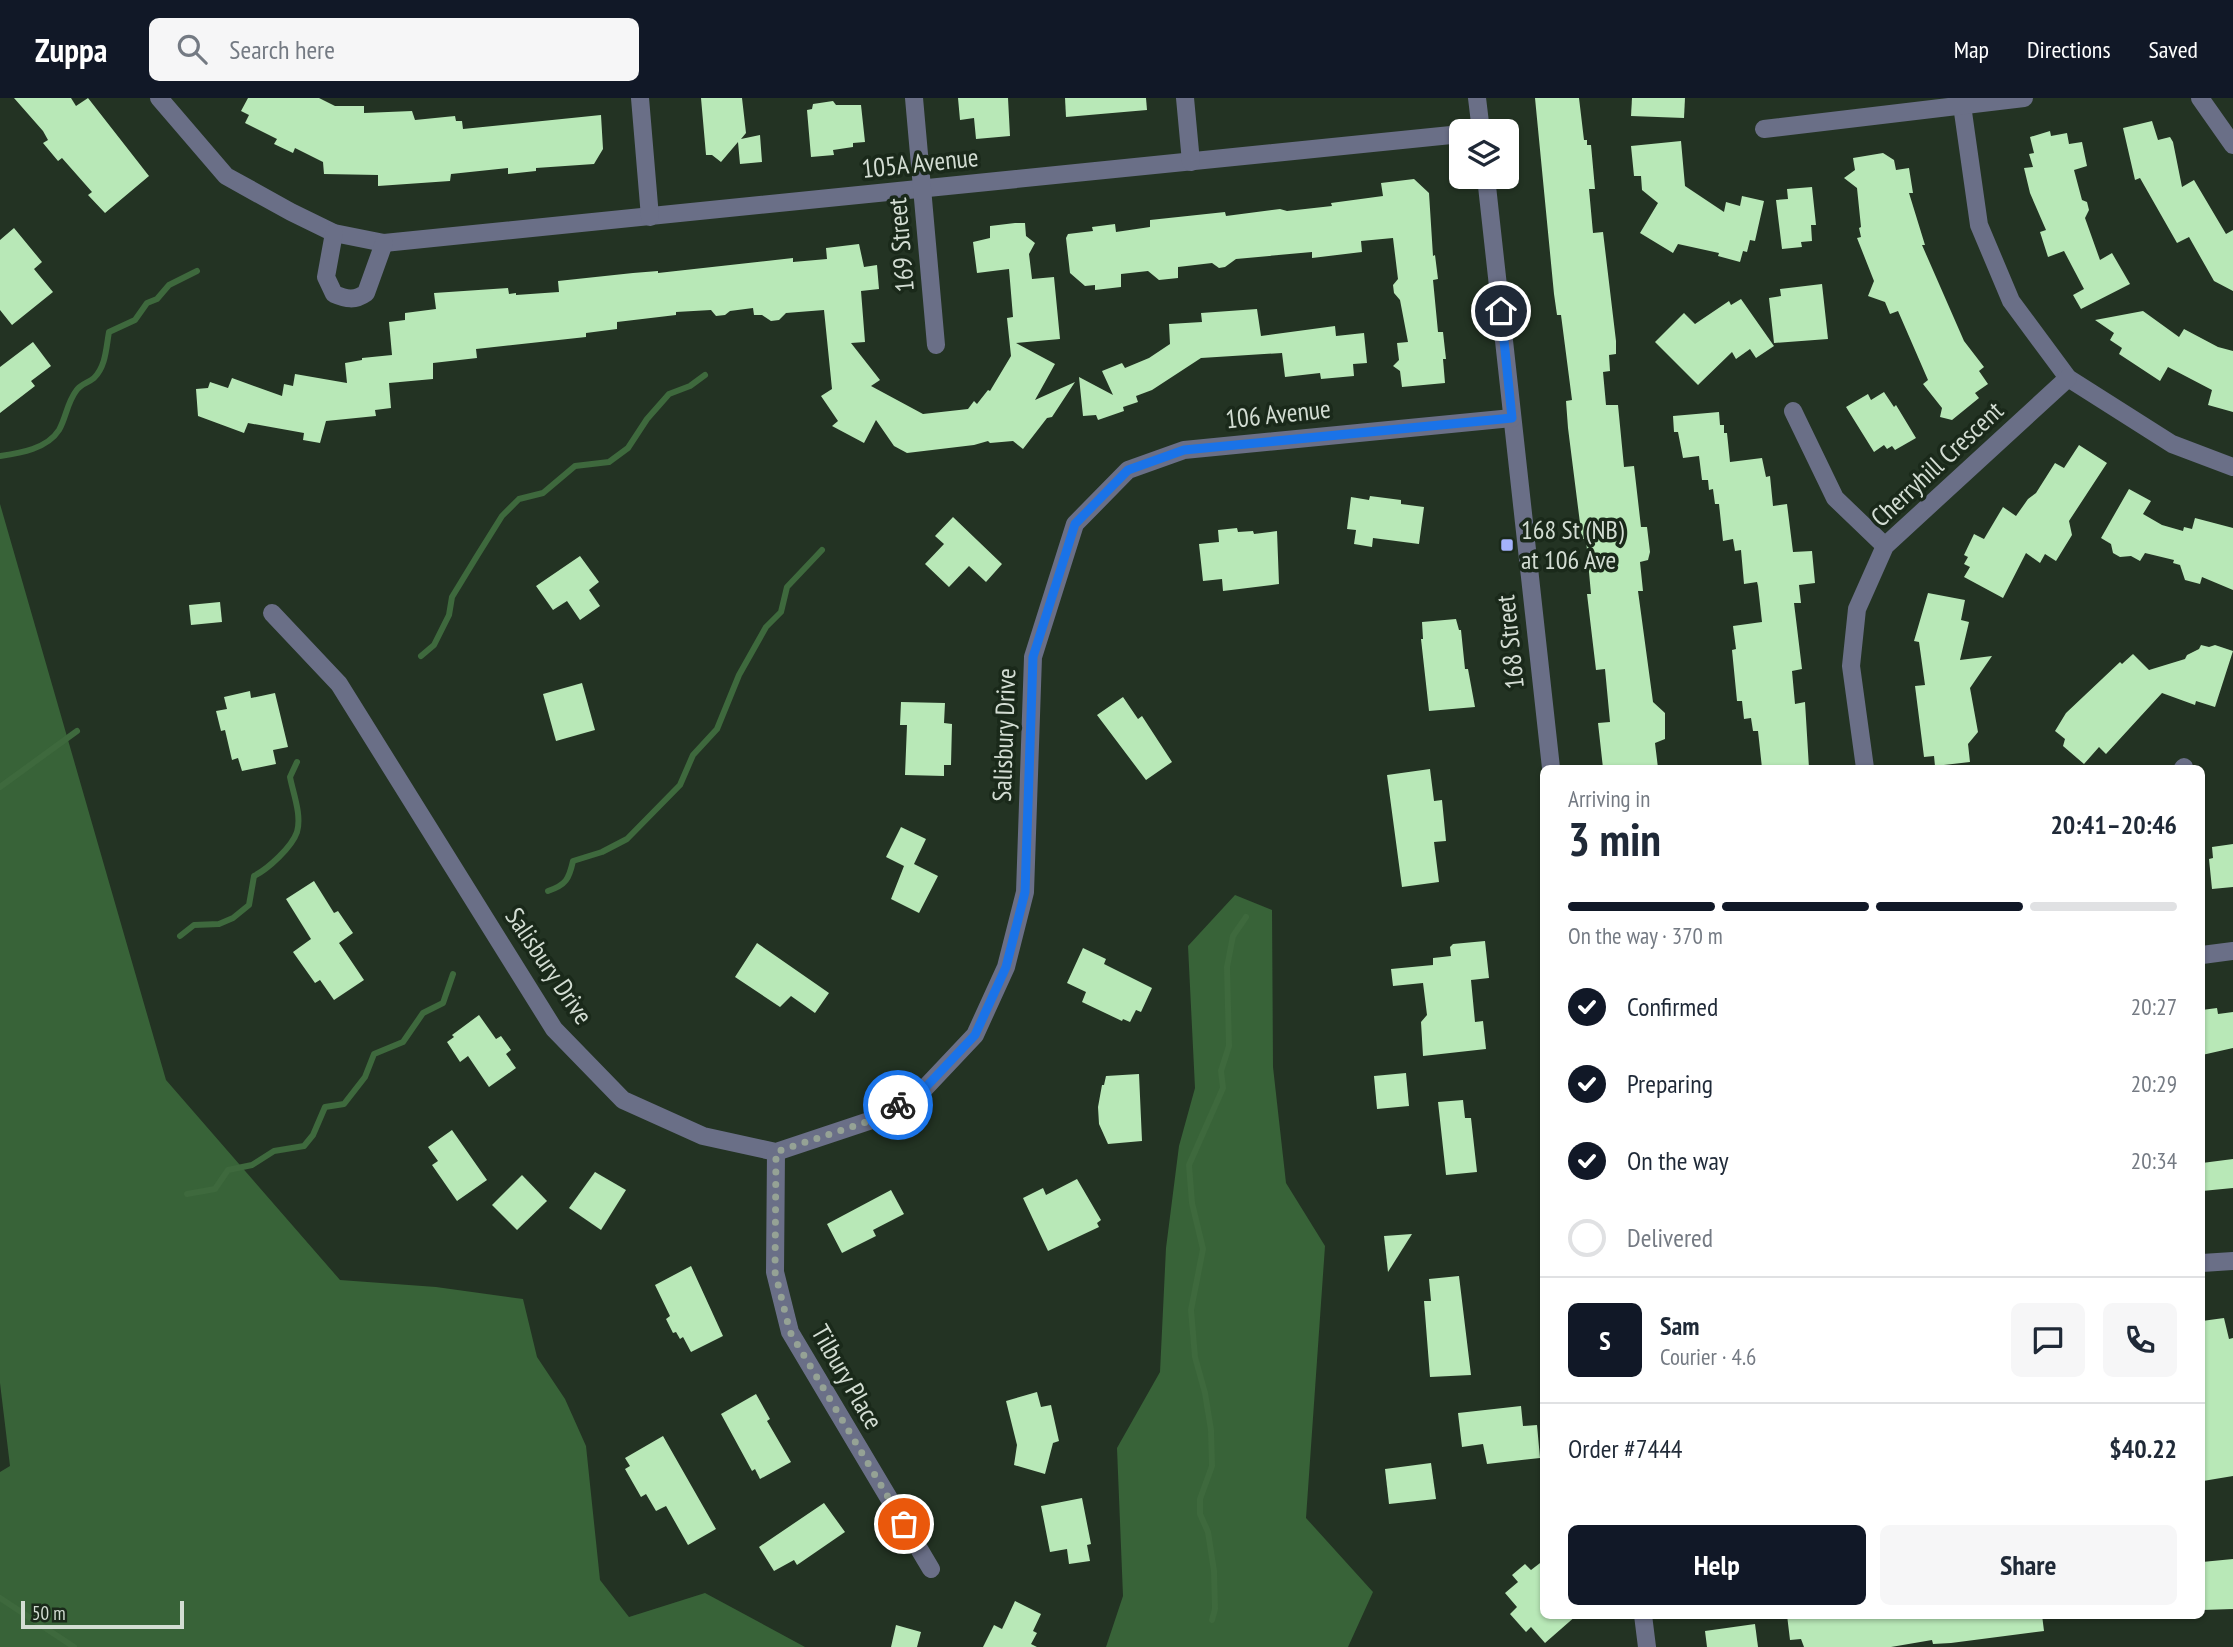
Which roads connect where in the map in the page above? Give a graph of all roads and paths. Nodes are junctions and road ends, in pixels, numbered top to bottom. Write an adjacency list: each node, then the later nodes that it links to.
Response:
1 (159, 98): 17 (street, 105A Avenue)
2 (639, 98): 16 (street)
3 (914, 98): 14 (street, 169 Street)
4 (1185, 98): 13 (street)
5 (1477, 98): 9 (street)
6 (2024, 98): 8 (street)
7 (2200, 98): 12 (street)
8 (1962, 102): 10 (street); 20 (street)
9 (1480, 119)
10 (1764, 129)
11 (1449, 135): 13 (street, 105A Avenue)
12 (2233, 145)
13 (1191, 162): 14 (street, 105A Avenue)
14 (922, 189): 16 (street, 105A Avenue); 19 (street, 169 Street)
15 (1487, 189): 22 (street, 168 Street)
16 (650, 217): 18 (street, 105A Avenue)
17 (334, 233): 18 (street, 105A Avenue); 18 (street)
18 (384, 243)
19 (936, 345)
20 (2068, 378): 23 (street); 25 (street, Cherryhill Crescent)
21 (1793, 411): 25 (street)
22 (1512, 418): 24 (street, 106 Avenue); 27 (street, 168 Street)
23 (2233, 467)
24 (1075, 524): 31 (street, Salisbury Drive)
25 (1885, 546): 28 (street, Cherryhill Crescent)
26 (272, 613): 31 (street, Salisbury Drive)
27 (1551, 765)
28 (1865, 765)
29 (2233, 951): 30 (street)
30 (2205, 955)
31 (776, 1152): 34 (street, Tilbury Place)
32 (2233, 1261): 33 (street)
33 (2205, 1263)
34 (931, 1569)
35 (1644, 1619): 36 (street)
36 (1647, 1647)

